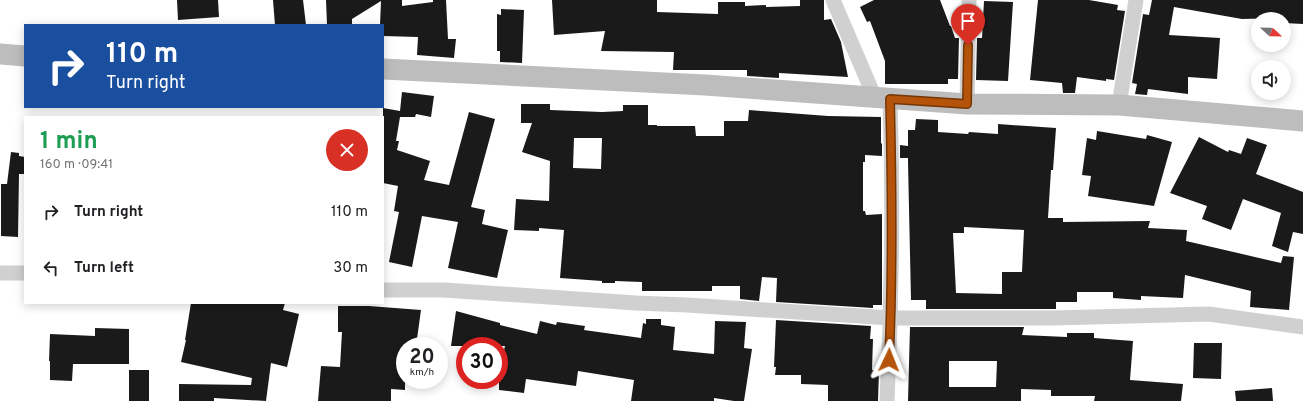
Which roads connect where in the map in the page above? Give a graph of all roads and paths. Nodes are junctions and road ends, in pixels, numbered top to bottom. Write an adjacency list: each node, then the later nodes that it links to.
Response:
1 (833, 0): 7 (street)
2 (969, 0): 8 (street)
3 (1136, 0): 9 (street)
4 (0, 54): 5 (street)
5 (24, 56)
6 (384, 69): 7 (street)
7 (882, 98): 8 (street); 14 (street)
8 (967, 104): 9 (street)
9 (1119, 105): 10 (street)
10 (1303, 120)
11 (0, 273): 12 (street)
12 (24, 273)
13 (384, 290): 14 (street)
14 (891, 318): 15 (street); 16 (street)
15 (1303, 328)
16 (887, 401)

